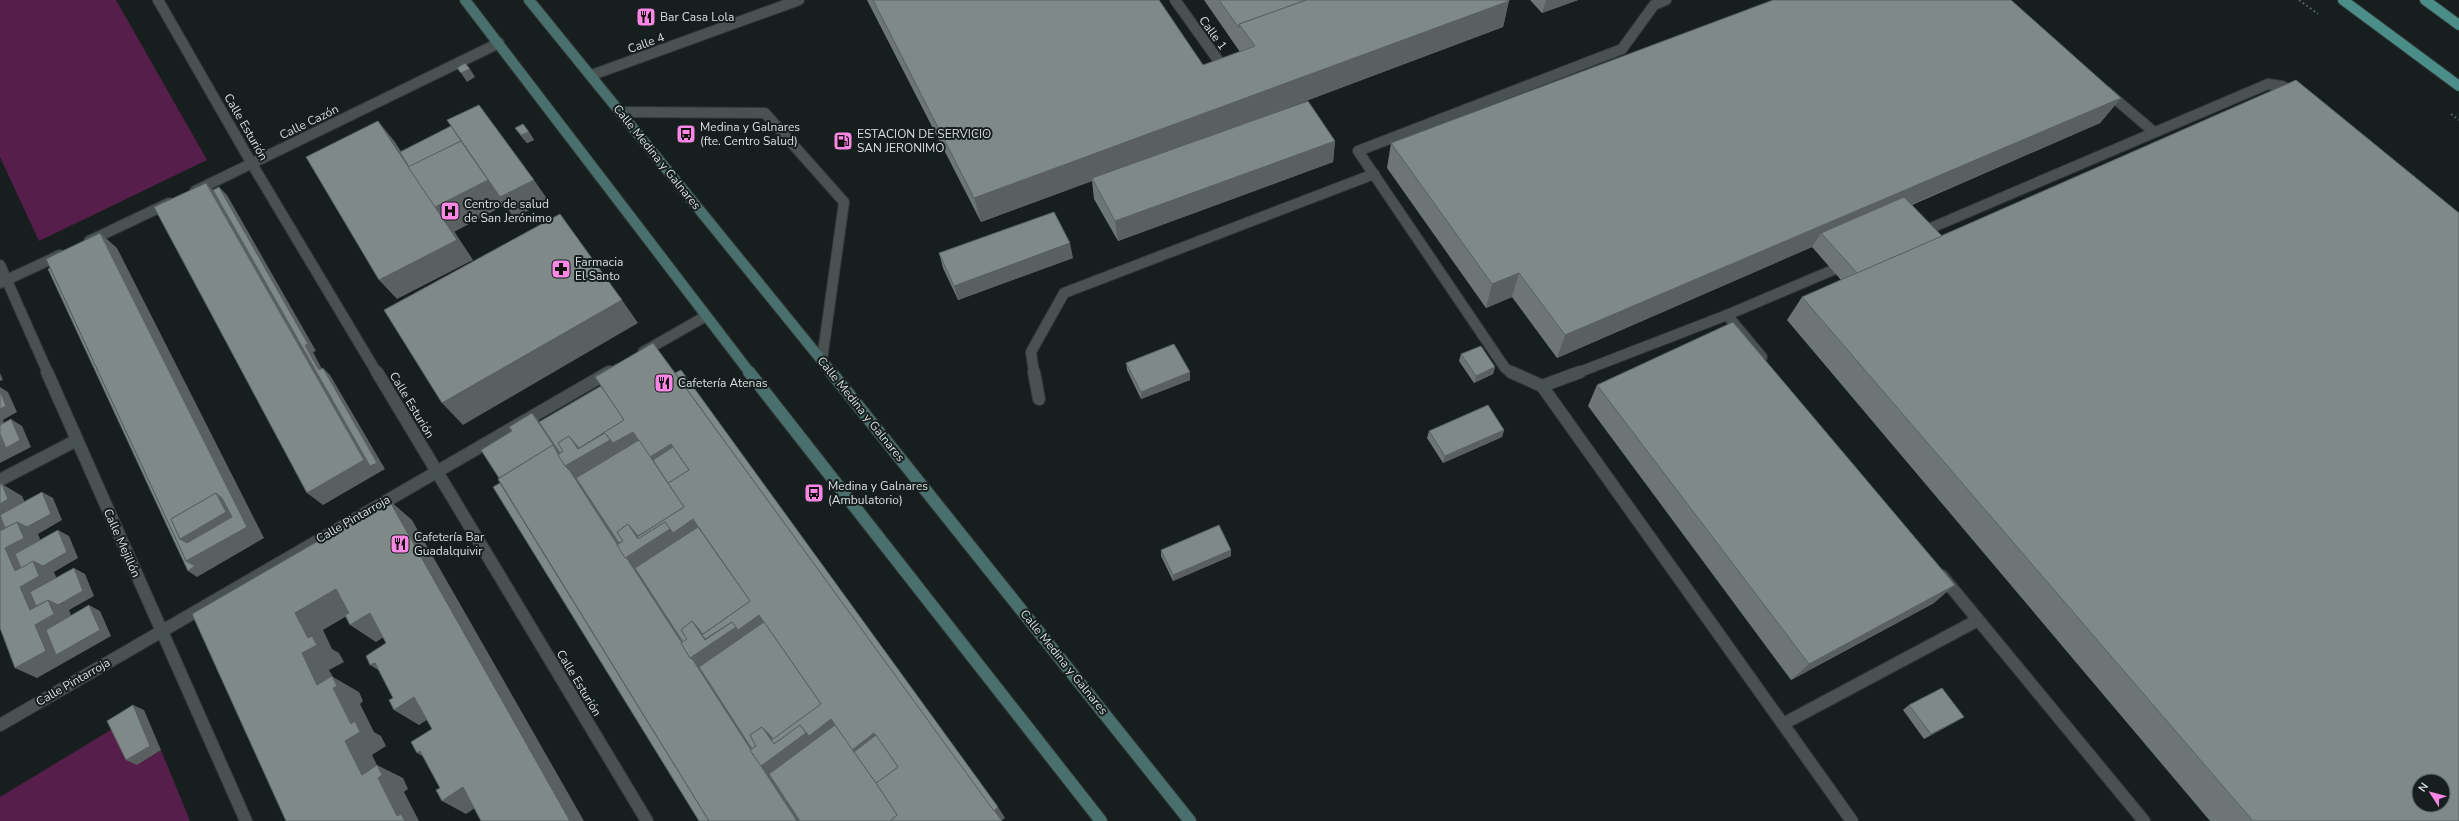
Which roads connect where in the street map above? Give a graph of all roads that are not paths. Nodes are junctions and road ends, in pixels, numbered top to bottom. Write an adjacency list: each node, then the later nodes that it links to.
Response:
1 (158, 0): 18 (street, Calle Esturión)
2 (465, 0): 10 (main road)
3 (529, 0): 12 (main road, Calle Medina y Galnares)
4 (799, 0): 12 (street, Calle 4)
5 (1175, 0): 11 (street, Calle 1)
6 (1666, 0): 19 (street)
7 (2343, 0): 14 (main road)
8 (2425, 0): 9 (main road)
9 (2459, 24)
10 (498, 43): 18 (street, Calle Cazón); 25 (main road)
11 (1218, 60)
12 (592, 75): 16 (main road, Calle Medina y Galnares)
13 (2101, 86): 17 (street)
14 (2459, 86)
15 (2303, 99): 17 (street)
16 (620, 112): 27 (main road, Calle Medina y Galnares); 27 (street)
17 (2154, 132): 20 (street)
18 (252, 164): 23 (street, Calle Cazón); 33 (street, Calle Esturión)
19 (1374, 174): 30 (street); 31 (street)
20 (1915, 234)
21 (0, 265): 23 (street, Calle Mejillón)
22 (1833, 270): 24 (street)
23 (3, 282): 32 (street, Calle Mejillón)
24 (1728, 315): 29 (street); 30 (street)
25 (706, 316): 26 (street); 42 (main road)
26 (636, 356)
27 (822, 360): 43 (main road, Calle Medina y Galnares)
28 (622, 364): 33 (street, Calle Pintarroja)
29 (1768, 364)
30 (1542, 386): 38 (street)
31 (1038, 399)
32 (77, 440): 34 (street); 37 (street, Calle Mejillón)
33 (436, 470): 37 (street, Calle Pintarroja); 41 (street, Calle Esturión)
34 (0, 480)
35 (1933, 565): 36 (street)
36 (1978, 620): 38 (street); 45 (street)
37 (161, 631): 39 (street, Calle Pintarroja); 40 (street, Calle Mejillón)
38 (1783, 724): 44 (street)
39 (0, 725)
40 (246, 821)
41 (646, 821)
42 (1101, 821)
43 (1190, 821)
44 (1852, 821)
45 (2144, 821)

